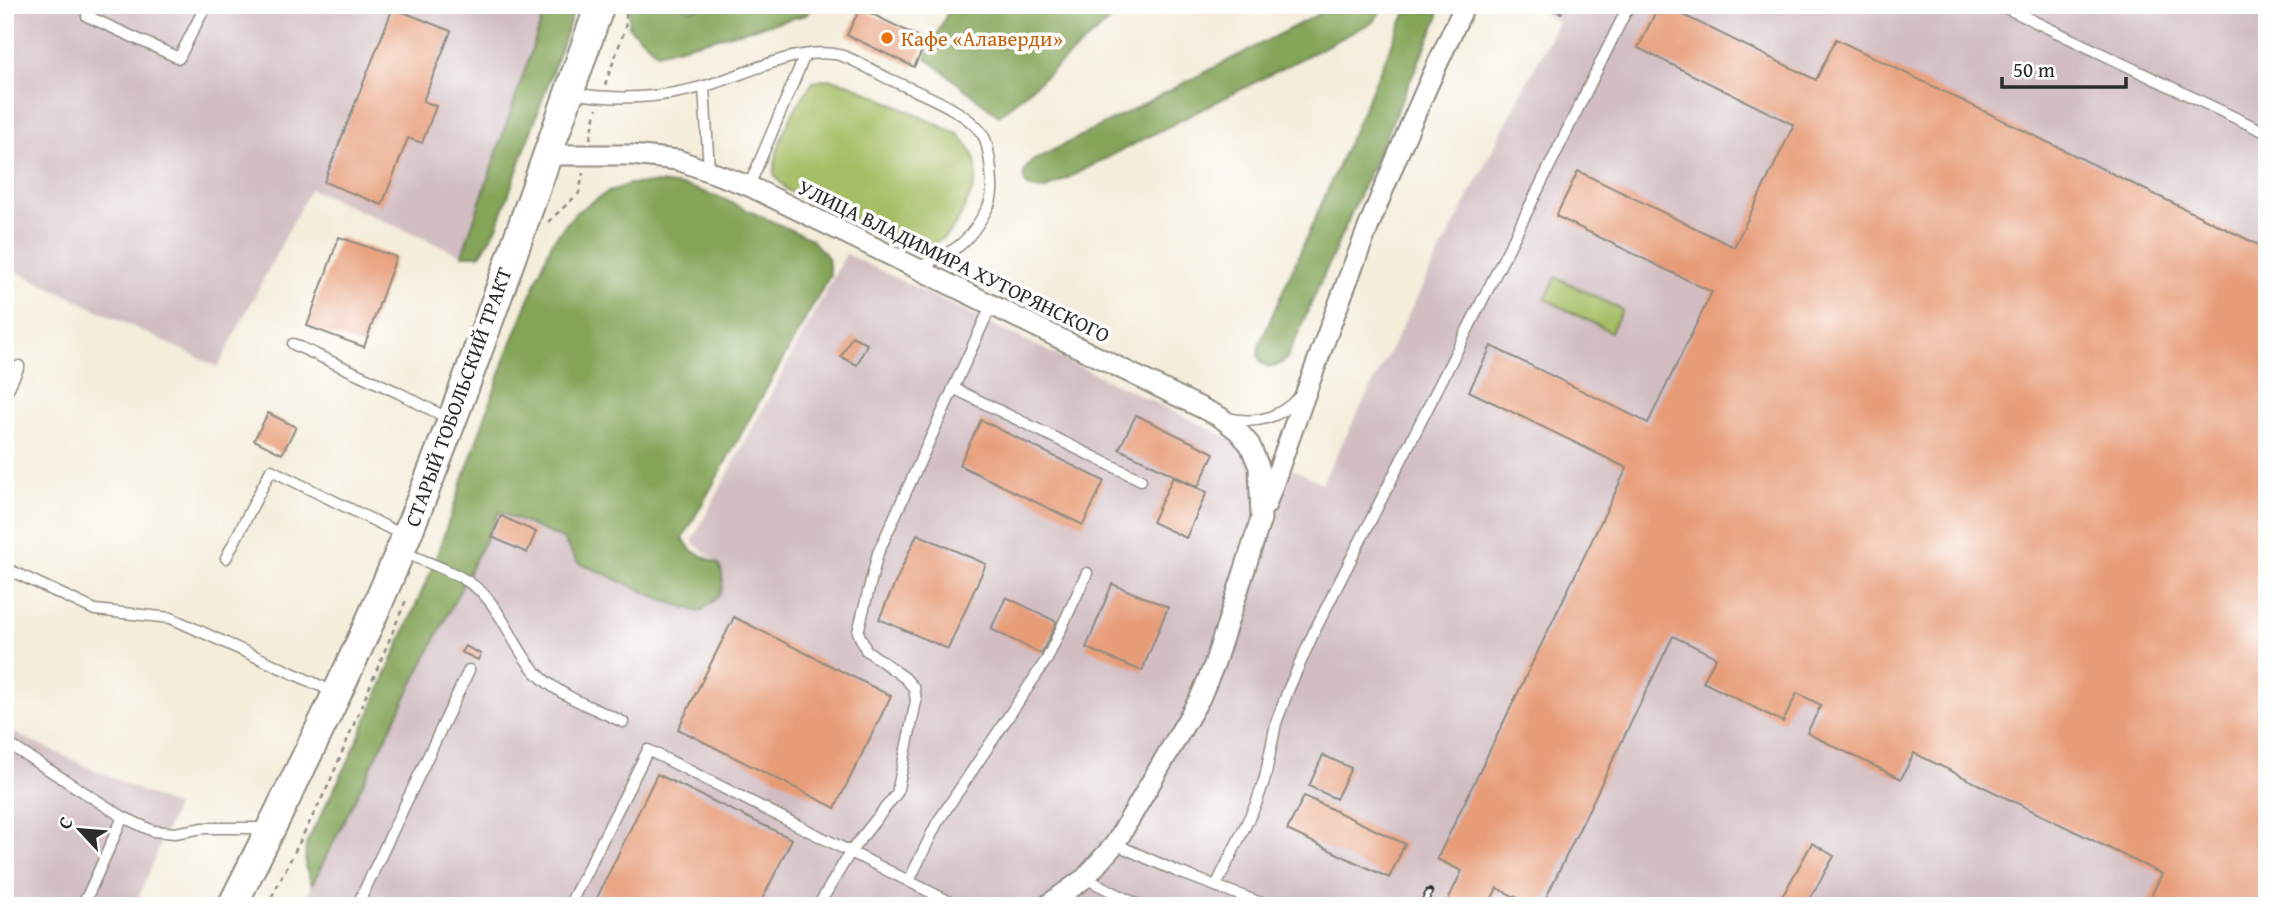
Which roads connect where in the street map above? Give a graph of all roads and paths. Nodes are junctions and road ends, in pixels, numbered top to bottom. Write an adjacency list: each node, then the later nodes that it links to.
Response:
1 (206, 5): 6 (lane)
2 (600, 5): 9 (street, СТАРЫЙ ТОБОЛЬСКИЙ ТРАКТ)
3 (1465, 5): 19 (street, УЛИЦА ВЛАДИМИРА ХУТОРЯНСКОГО)
4 (1629, 5): 40 (lane)
5 (2000, 5): 10 (lane)
6 (87, 16)
7 (805, 55): 8 (lane); 13 (lane); 14 (lane)
8 (704, 87): 9 (lane); 12 (lane)
9 (569, 92): 11 (street, СТАРЫЙ ТОБОЛЬСКИЙ ТРАКТ)
10 (2267, 134)
11 (546, 155): 12 (street, УЛИЦА ВЛАДИМИРА ХУТОРЯНСКОГО); 22 (street, СТАРЫЙ ТОБОЛЬСКИЙ ТРАКТ)
12 (709, 170): 13 (street, УЛИЦА ВЛАДИМИРА ХУТОРЯНСКОГО)
13 (749, 186): 14 (street, УЛИЦА ВЛАДИМИРА ХУТОРЯНСКОГО)
14 (915, 268): 15 (street, УЛИЦА ВЛАДИМИРА ХУТОРЯНСКОГО)
15 (991, 306): 18 (lane); 21 (street, УЛИЦА ВЛАДИМИРА ХУТОРЯНСКОГО)
16 (293, 344): 22 (lane)
17 (19, 366): 20 (lane)
18 (953, 388): 23 (lane); 37 (lane)
19 (1307, 389): 21 (lane); 24 (street, УЛИЦА ВЛАДИМИРА ХУТОРЯНСКОГО)
20 (5, 396)
21 (1220, 417): 24 (street, УЛИЦА ВЛАДИМИРА ХУТОРЯНСКОГО)
22 (452, 421): 25 (street, СТАРЫЙ ТОБОЛЬСКИЙ ТРАКТ)
23 (1141, 480)
24 (1261, 519): 36 (street, УЛИЦА ВЛАДИМИРА ХУТОРЯНСКОГО)
25 (403, 544): 26 (lane); 30 (street, СТАРЫЙ ТОБОЛЬСКИЙ ТРАКТ); 31 (lane)
26 (226, 558)
27 (5, 568): 30 (lane)
28 (1087, 573): 39 (lane)
29 (469, 670): 45 (lane)
30 (338, 694): 33 (street, СТАРЫЙ ТОБОЛЬСКИЙ ТРАКТ)
31 (623, 722)
32 (5, 742): 34 (lane)
33 (295, 781): 35 (street); 44 (street)
34 (123, 817): 35 (lane); 42 (lane)
35 (267, 828): 43 (street)
36 (1115, 844): 38 (street, УЛИЦА ВЛАДИМИРА ХУТОРЯНСКОГО); 40 (lane)
37 (851, 851): 39 (lane); 46 (lane); 47 (lane)
38 (1085, 878): 49 (street, УЛИЦА ВЛАДИМИРА ХУТОРЯНСКОГО); 50 (lane)
39 (909, 881): 41 (lane)
40 (1216, 886): 51 (lane)
41 (943, 903): 48 (lane)
42 (79, 906)
43 (221, 906)
44 (232, 906)
45 (357, 906)
46 (569, 906)
47 (818, 906)
48 (958, 906)
49 (1046, 906)
50 (1139, 906)
51 (1269, 906)

